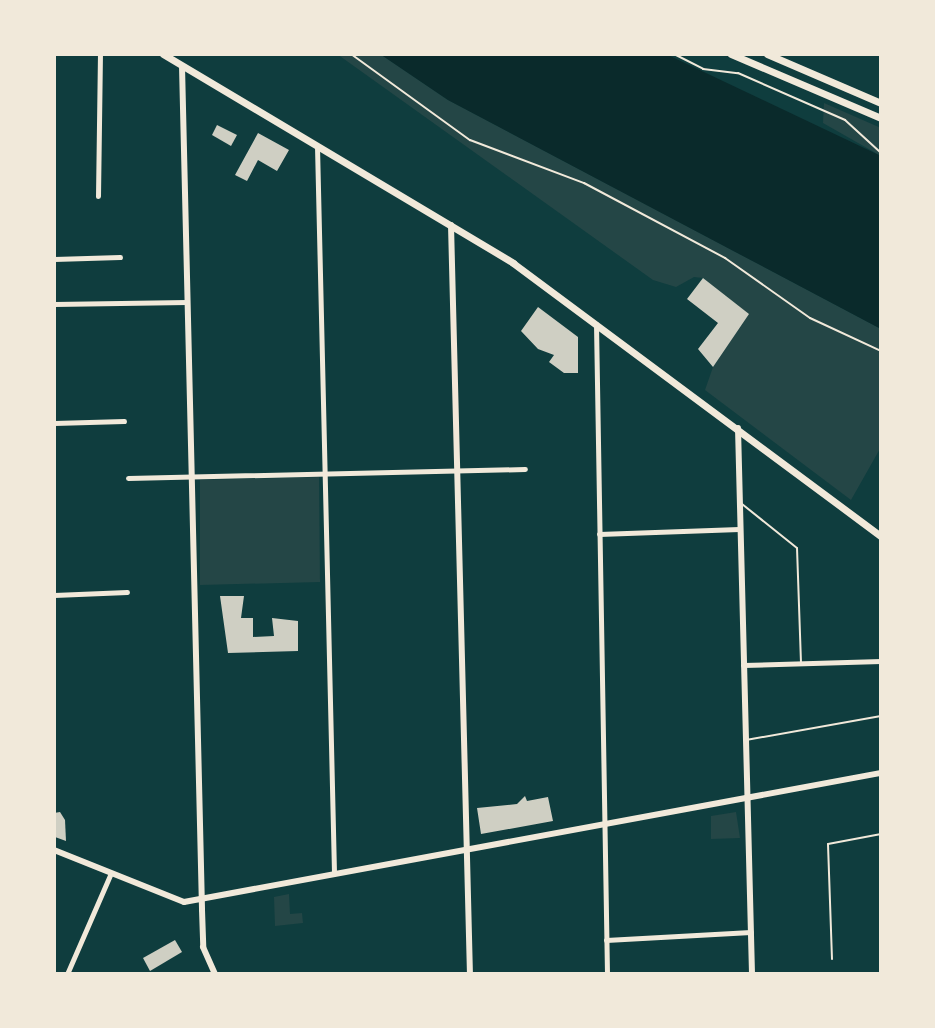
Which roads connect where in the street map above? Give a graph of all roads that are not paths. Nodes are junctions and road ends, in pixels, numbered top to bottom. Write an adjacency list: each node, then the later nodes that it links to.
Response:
1 (100, 54): 9 (street)
2 (163, 54): 5 (main road)
3 (731, 54): 7 (main road)
4 (767, 54): 6 (main road)
5 (182, 66): 8 (main road); 13 (street)
6 (881, 103)
7 (881, 118)
8 (317, 146): 10 (main road); 21 (street)
9 (98, 196)
10 (451, 225): 15 (main road); 20 (street)
11 (120, 257): 12 (street)
12 (54, 259)
13 (187, 302): 14 (street); 22 (street)
14 (54, 304)
15 (596, 323): 18 (main road); 26 (street)
16 (124, 421): 17 (street)
17 (54, 423)
18 (738, 428): 24 (street); 27 (main road)
19 (525, 469): 20 (street)
20 (458, 471): 21 (street); 39 (street)
21 (323, 473): 22 (street); 41 (street)
22 (191, 477): 23 (street); 43 (street)
23 (128, 478)
24 (738, 500): 25 (street); 31 (lane)
25 (739, 529): 26 (street); 32 (street)
26 (599, 534): 37 (street)
27 (881, 536)
28 (127, 592): 29 (street)
29 (54, 595)
30 (881, 661): 31 (street)
31 (801, 662): 32 (street)
32 (743, 665): 34 (street)
33 (881, 716): 34 (lane)
34 (745, 740): 36 (street)
35 (881, 773): 36 (street)
36 (746, 798): 37 (street); 44 (street)
37 (604, 824): 39 (street); 45 (street)
38 (881, 834): 46 (lane)
39 (467, 849): 41 (street); 49 (street)
40 (54, 850): 42 (street)
41 (334, 874): 43 (street)
42 (110, 875): 43 (street); 47 (street)
43 (203, 898): 48 (street)
44 (751, 932): 45 (street); 51 (street)
45 (606, 940): 50 (street)
46 (832, 959)
47 (67, 974)
48 (215, 974)
49 (470, 974)
50 (607, 974)
51 (752, 974)

